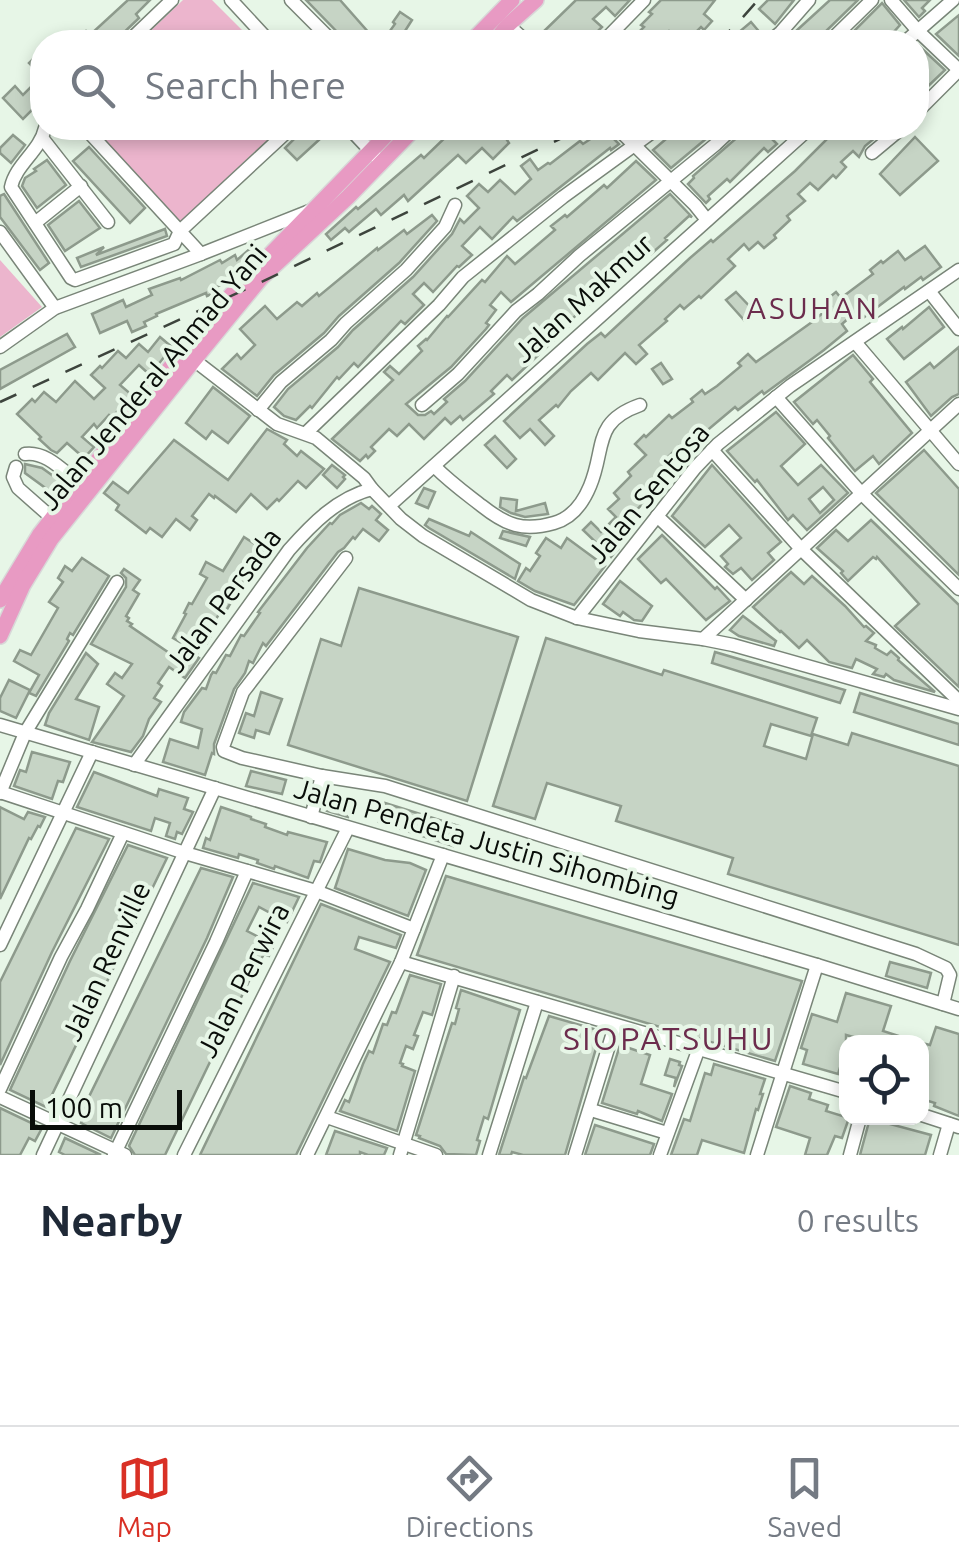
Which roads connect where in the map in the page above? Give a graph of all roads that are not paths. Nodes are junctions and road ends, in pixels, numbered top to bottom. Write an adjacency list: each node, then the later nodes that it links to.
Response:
1 (172, 0): 12 (street)
2 (231, 0): 13 (street)
3 (291, 0): 14 (street)
4 (512, 0): 15 (main road)
5 (536, 0): 11 (main road)
6 (644, 0): 18 (street)
7 (809, 0): 19 (street)
8 (872, 0): 20 (street)
9 (892, 0): 21 (street)
10 (953, 0): 22 (street)
11 (508, 25): 16 (main road); 17 (street)
12 (141, 30)
13 (259, 30)
14 (320, 30)
15 (483, 30)
16 (504, 30)
17 (513, 30)
18 (615, 30)
19 (783, 30)
20 (841, 30)
21 (917, 30)
22 (919, 30)
23 (929, 41): 24 (street)
24 (959, 70): 25 (street)
25 (929, 100)
26 (39, 140): 48 (street)
27 (49, 140): 43 (street)
28 (97, 140): 49 (street)
29 (278, 140): 49 (street)
30 (360, 140): 39 (street)
31 (380, 140): 39 (main road, Jalan Jenderal Ahmad Yani)
32 (403, 140): 41 (main road, Jalan Jenderal Ahmad Yani)
33 (631, 140): 38 (street)
34 (641, 140): 38 (street)
35 (719, 140): 42 (street)
36 (796, 140): 46 (street, Jalan Makmur)
37 (888, 140): 40 (street)
38 (635, 144): 42 (street); 65 (street)
39 (370, 150): 41 (street); 45 (main road, Jalan Jenderal Ahmad Yani)
40 (872, 153)
41 (382, 162): 58 (main road, Jalan Jenderal Ahmad Yani)
42 (672, 181): 46 (street); 61 (street)
43 (81, 186): 47 (street); 48 (street)
44 (455, 205): 63 (street)
45 (312, 210): 51 (street); 71 (main road, Jalan Jenderal Ahmad Yani)
46 (706, 220): 69 (street, Jalan Makmur)
47 (108, 222)
48 (35, 223): 49 (street)
49 (180, 231): 51 (street)
50 (0, 232): 54 (street)
51 (201, 254): 54 (street)
52 (959, 270): 53 (street, Jalan Sentosa)
53 (929, 291): 55 (street); 56 (street, Jalan Sentosa)
54 (54, 308): 57 (street)
55 (959, 329)
56 (855, 342): 59 (street, Jalan Sentosa); 64 (street)
57 (0, 347)
58 (194, 360): 63 (street); 71 (main road, Jalan Jenderal Ahmad Yani)
59 (776, 396): 66 (street, Jalan Sentosa); 73 (street)
60 (959, 404): 64 (street)
61 (422, 405)
62 (640, 405): 69 (street)
63 (258, 410): 65 (street)
64 (930, 431): 68 (street); 73 (street)
65 (306, 433): 72 (street)
66 (712, 450): 75 (street, Jalan Sentosa); 78 (street)
67 (25, 454): 71 (street)
68 (959, 464)
69 (434, 466): 74 (street, Jalan Makmur)
70 (16, 467): 76 (street)
71 (85, 484): 76 (main road, Jalan Jenderal Ahmad Yani); 77 (main road, Jalan Jenderal Ahmad Yani)
72 (372, 489): 74 (street); 92 (street, Jalan Persada)
73 (862, 494): 78 (street); 81 (street)
74 (389, 506): 84 (street)
75 (657, 516): 83 (street); 84 (street, Jalan Sentosa)
76 (52, 518): 77 (main road, Jalan Jenderal Ahmad Yani)
77 (46, 536): 82 (main road, Jalan Jenderal Ahmad Yani); 85 (main road, Jalan Jenderal Ahmad Yani)
78 (801, 549): 83 (street); 87 (street)
79 (346, 558): 93 (street)
80 (116, 582): 90 (street)
81 (959, 589)
82 (0, 600)
83 (746, 600): 86 (street)
84 (578, 618): 86 (street)
85 (0, 636)
86 (702, 639): 88 (street)
87 (959, 700)
88 (959, 709)
89 (0, 726): 90 (street, Jalan Pendeta Justin Sihombing)
90 (25, 733): 91 (street, Jalan Pendeta Justin Sihombing); 95 (street)
91 (92, 752): 92 (street, Jalan Pendeta Justin Sihombing); 96 (street)
92 (134, 764): 94 (street, Jalan Pendeta Justin Sihombing)
93 (322, 776): 97 (street); 110 (street)
94 (215, 788): 97 (street, Jalan Pendeta Justin Sihombing); 100 (street, Jalan Renville)
95 (0, 793): 96 (street)
96 (62, 814): 99 (street); 105 (street)
97 (311, 816): 98 (street, Jalan Pendeta Justin Sihombing)
98 (348, 828): 101 (street, Jalan Pendeta Justin Sihombing); 103 (street, Jalan Perwira)
99 (123, 833): 100 (street); 115 (street)
100 (185, 853): 102 (street); 121 (street, Jalan Renville)
101 (443, 856): 104 (street); 107 (street, Jalan Pendeta Justin Sihombing)
102 (247, 871): 103 (street); 126 (street)
103 (316, 891): 104 (street); 128 (street, Jalan Perwira)
104 (414, 930): 106 (street)
105 (0, 945)
106 (402, 962): 108 (street); 119 (street)
107 (817, 965): 110 (street, Jalan Pendeta Justin Sihombing); 114 (street)
108 (454, 976): 109 (street); 125 (street)
109 (537, 1002): 112 (street); 131 (street)
110 (943, 1004): 111 (street, Jalan Pendeta Justin Sihombing)
111 (959, 1008)
112 (615, 1026): 113 (street); 118 (street)
113 (698, 1048): 114 (street); 124 (street)
114 (783, 1073): 116 (street); 134 (street)
115 (0, 1088)
116 (839, 1090)
117 (0, 1097): 121 (street)
118 (591, 1110): 124 (street); 132 (street)
119 (327, 1116): 125 (street); 129 (street)
120 (929, 1118): 123 (street)
121 (58, 1123): 126 (street); 127 (street, Jalan Renville)
122 (858, 1125): 135 (street)
123 (954, 1126): 136 (street)
124 (667, 1132): 133 (street)
125 (402, 1150): 130 (street)
126 (118, 1154)
127 (43, 1155)
128 (184, 1155)
129 (307, 1155)
130 (436, 1155)
131 (489, 1155)
132 (576, 1155)
133 (660, 1155)
134 (758, 1155)
135 (850, 1155)
136 (940, 1155)

